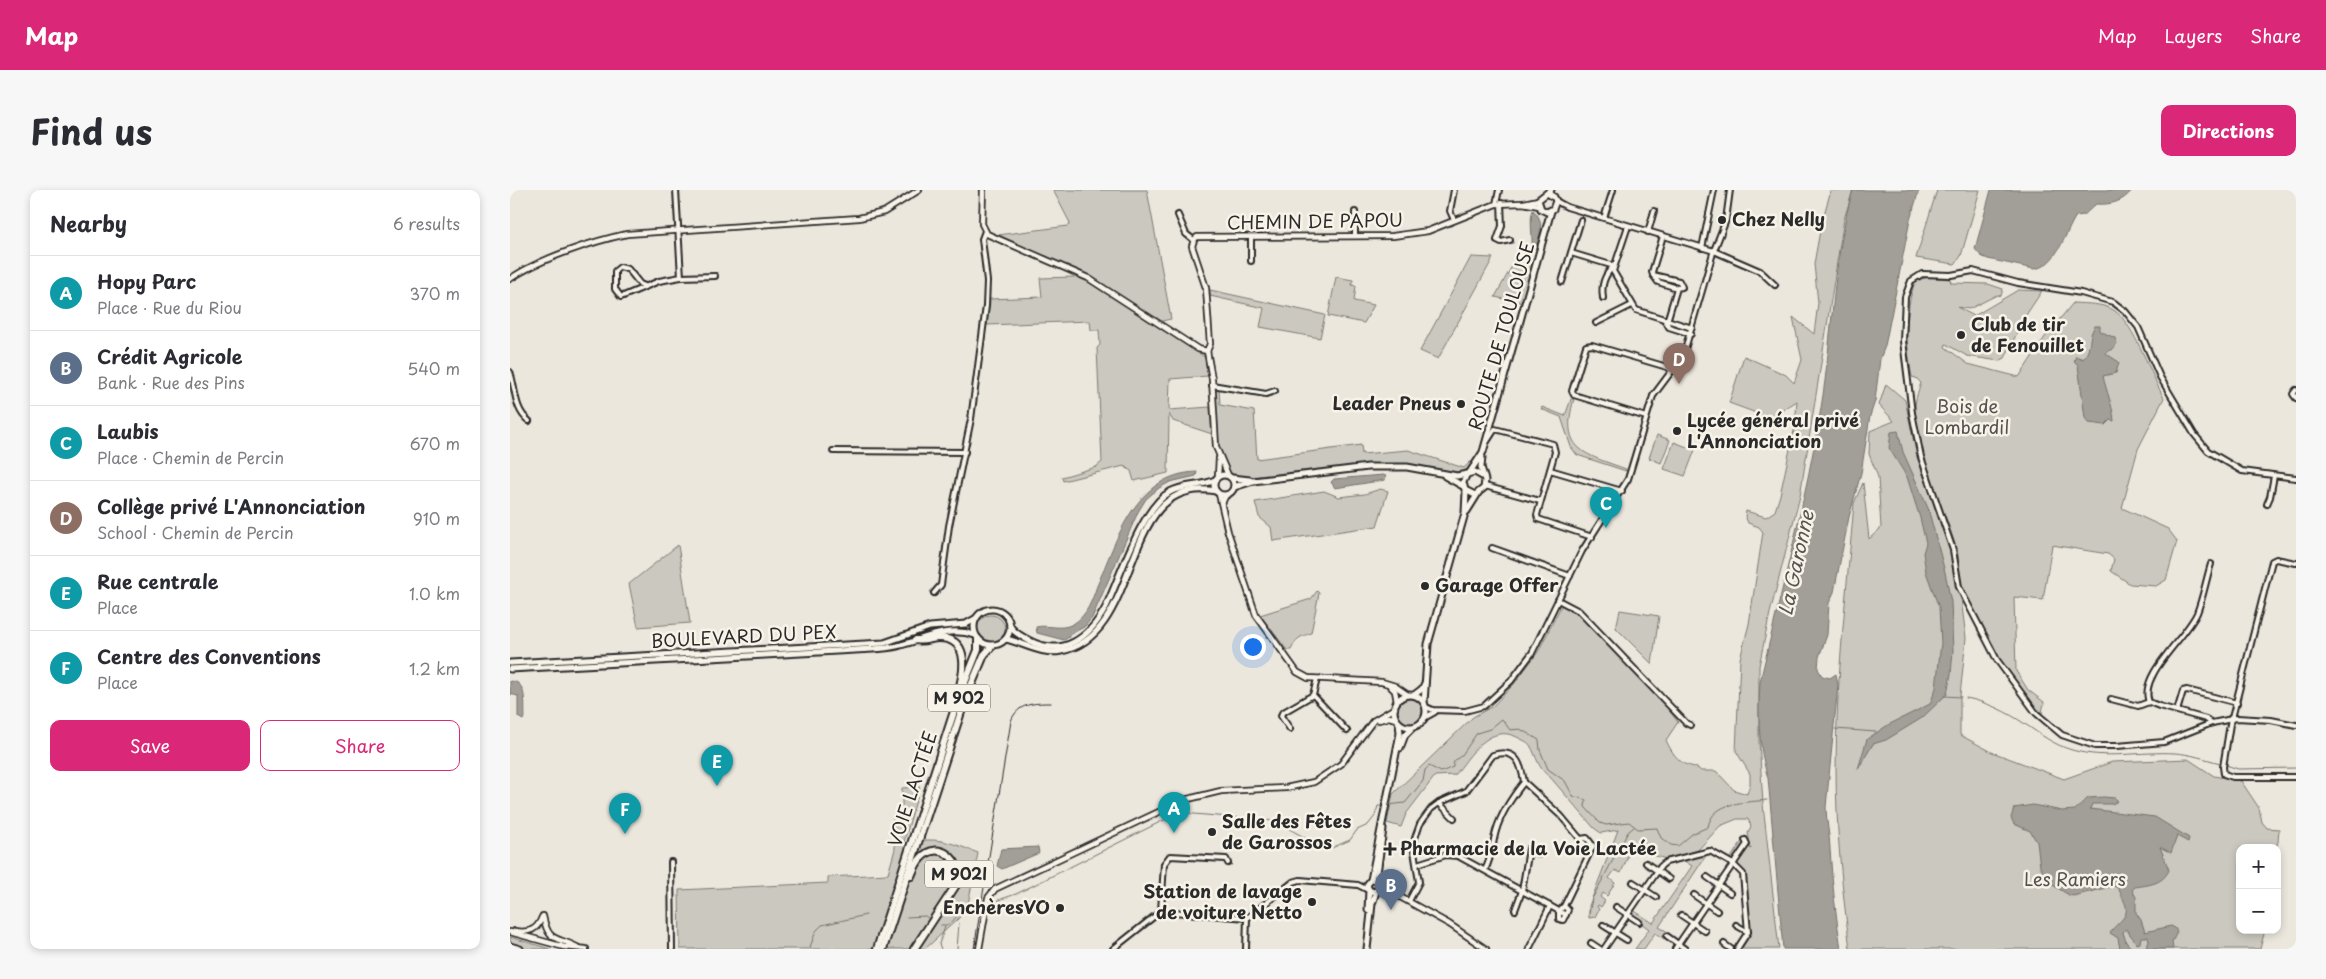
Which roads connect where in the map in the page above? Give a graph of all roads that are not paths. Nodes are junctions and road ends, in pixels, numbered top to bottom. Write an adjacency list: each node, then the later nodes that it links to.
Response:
1 (676, 190): 27 (street)
2 (919, 190): 27 (street)
3 (982, 190): 28 (street)
4 (1454, 190): 23 (street)
5 (1499, 190): 14 (street)
6 (1556, 190): 11 (main road)
7 (1613, 190): 22 (street)
8 (1714, 190): 35 (street)
9 (1730, 190): 36 (street)
10 (1549, 192): 11 (main road); 12 (main road)
11 (1555, 199): 16 (street); 17 (main road)
12 (1538, 200): 13 (street, CHEMIN DE PAPOU); 15 (main road)
13 (1523, 203): 14 (street, CHEMIN DE PAPOU); 15 (street, CHEMIN DE PAPOU)
14 (1499, 204): 23 (street, CHEMIN DE PAPOU); 34 (street)
15 (1538, 206): 18 (main road)
16 (1567, 208): 17 (street); 22 (street)
17 (1552, 210): 18 (main road); 26 (main road, ROUTE DE TOULOUSE)
18 (1544, 211): 26 (main road, ROUTE DE TOULOUSE)
19 (1654, 211): 29 (street)
20 (1355, 212): 30 (street)
21 (1178, 215): 33 (street)
22 (1604, 218): 25 (street)
23 (1454, 220): 30 (street, CHEMIN DE PAPOU)
24 (1581, 220): 37 (street)
25 (1628, 226): 29 (street); 39 (street)
26 (1546, 227): 63 (main road, ROUTE DE TOULOUSE)
27 (677, 230): 42 (street); 43 (street)
28 (985, 231): 54 (street); 65 (street)
29 (1648, 232): 31 (street)
30 (1355, 236): 32 (street, CHEMIN DE PAPOU)
31 (1663, 236): 35 (street); 40 (street)
32 (1251, 237): 33 (street, CHEMIN DE PAPOU); 38 (street)
33 (1194, 240): 54 (street)
34 (1510, 240)
35 (1702, 248): 36 (street)
36 (1714, 251): 45 (street); 52 (street)
37 (1571, 253): 39 (street); 44 (street)
38 (1251, 261)
39 (1614, 266): 48 (street); 49 (street)
40 (1653, 274): 47 (street); 47 (street)
41 (715, 276): 42 (street)
42 (681, 277): 46 (street)
43 (510, 279)
44 (1562, 282)
45 (1775, 285)
46 (645, 286): 46 (street)
47 (1677, 288): 50 (street)
48 (1603, 298)
49 (1632, 305): 50 (street); 51 (street)
50 (1665, 320): 52 (street); 53 (street)
51 (1596, 323)
52 (1692, 328): 53 (street)
53 (1690, 334): 55 (street)
54 (1207, 351): 57 (street)
55 (1672, 371): 61 (street); 61 (street)
56 (510, 372): 62 (street)
57 (1212, 385): 59 (street); 67 (street)
58 (2296, 390): 60 (street)
59 (1275, 391)
60 (2296, 398)
61 (1646, 417): 80 (street)
62 (529, 422)
63 (1485, 443): 66 (main road, ROUTE DE TOULOUSE); 68 (street)
64 (833, 451): 65 (street)
65 (966, 452): 94 (street)
66 (1483, 452): 69 (main road, ROUTE DE TOULOUSE); 73 (main road, ROUTE DE TOULOUSE)
67 (1219, 457): 71 (street); 74 (street)
68 (1550, 470): 80 (street); 85 (street)
69 (1469, 473): 70 (main road); 73 (main road); 77 (main road)
70 (1442, 474): 76 (main road); 77 (main road)
71 (1230, 476): 74 (main road); 76 (main road); 79 (main road)
72 (2274, 476): 75 (street); 87 (street); 120 (street)
73 (1484, 477): 78 (main road)
74 (1216, 478): 82 (main road); 97 (main road)
75 (2296, 478)
76 (1253, 481): 79 (main road)
77 (1463, 486): 81 (main road)
78 (1485, 486): 83 (main road); 85 (street)
79 (1234, 487): 84 (main road)
80 (1622, 491): 89 (street)
81 (1466, 492): 83 (main road); 88 (main road)
82 (1218, 493): 84 (main road); 86 (street); 99 (main road)
83 (1477, 494): 88 (main road)
84 (1226, 495): 86 (street)
85 (1540, 501): 89 (street)
86 (1222, 503): 104 (street)
87 (2266, 504)
88 (1465, 513): 105 (main road)
89 (1592, 537): 93 (street)
90 (1492, 548): 93 (street)
91 (2210, 564): 111 (street)
92 (2296, 564): 112 (street)
93 (1570, 576): 95 (street)
94 (934, 593)
95 (1558, 600): 115 (street); 121 (street)
96 (975, 620): 97 (main road); 98 (main road); 102 (main road, BOULEVARD DU PEX)
97 (1010, 626): 99 (main road)
98 (977, 637): 100 (main road, BOULEVARD DU PEX); 101 (main road); 125 (highway, VOIE LACTÉE / M 902)
99 (1006, 639): 101 (main road)
100 (916, 640): 103 (main road, BOULEVARD DU PEX); 125 (highway)
101 (992, 646): 150 (highway, VOIE LACTÉE / M 902)
102 (510, 663)
103 (510, 669)
104 (1317, 678): 106 (street); 107 (street)
105 (1426, 680): 108 (main road); 113 (main road)
106 (1389, 684): 108 (street); 110 (street)
107 (1313, 694): 126 (street); 127 (street)
108 (1411, 695): 110 (main road); 113 (main road)
109 (2111, 699): 111 (street)
110 (1397, 702): 114 (main road)
111 (2149, 702): 116 (street)
112 (2237, 703): 116 (street); 118 (street)
113 (1425, 705): 115 (street); 117 (main road)
114 (1395, 708): 119 (main road); 123 (street)
115 (1440, 711): 117 (street)
116 (2177, 711): 120 (street)
117 (1426, 717): 124 (main road)
118 (2231, 718): 120 (street); 122 (street); 129 (street)
119 (1398, 721): 123 (street); 124 (main road); 128 (main road)
120 (2212, 723)
121 (1690, 724)
122 (2296, 725)
123 (1368, 727): 193 (street)
124 (1412, 727): 128 (main road)
125 (948, 729): 190 (highway, VOIE LACTÉE / M 902)
126 (1290, 729)
127 (1347, 731)
128 (1395, 760): 132 (main road)
129 (2296, 777)
130 (1524, 782): 131 (street); 141 (street); 162 (street)
131 (1439, 803): 133 (street); 139 (street)
132 (1384, 810): 145 (main road); 146 (main road)
133 (1454, 818)
134 (1745, 840): 140 (street)
135 (1539, 854): 155 (street)
136 (670, 862): 189 (street)
137 (1228, 863): 167 (street)
138 (1646, 863): 142 (street)
139 (1417, 864): 141 (street); 159 (street)
140 (1732, 864): 142 (street); 149 (street); 178 (street)
141 (1485, 870): 155 (street)
142 (1657, 871): 144 (street); 152 (street)
143 (1707, 877): 149 (street)
144 (1669, 879)
145 (1370, 881): 146 (main road); 148 (street); 151 (main road)
146 (1379, 882): 153 (main road); 154 (street)
147 (1633, 882): 152 (street)
148 (1358, 885): 151 (street); 170 (street)
149 (1718, 885): 156 (street); 160 (street)
150 (904, 886): 191 (highway, VOIE LACTÉE / M 902); 192 (highway, M 902l)
151 (1369, 890): 153 (main road); 171 (main road)
152 (1645, 890): 158 (street); 168 (street)
153 (1377, 892): 154 (street); 171 (main road)
154 (1390, 892): 159 (street)
155 (1522, 892): 161 (street); 164 (street)
156 (1730, 892)
157 (1694, 895): 160 (street)
158 (1656, 897)
159 (1409, 901): 197 (street)
160 (1705, 903): 166 (street); 173 (street)
161 (1550, 906): 165 (street); 198 (street)
162 (1564, 906): 165 (street); 165 (street)
163 (1616, 907): 168 (street)
164 (1515, 910)
165 (1559, 911)
166 (1717, 911)
167 (1161, 912): 170 (street); 194 (street)
168 (1628, 914): 172 (street); 179 (street)
169 (1681, 915): 173 (street)
170 (1247, 918): 195 (street)
171 (1370, 920): 196 (main road)
172 (1639, 922)
173 (1693, 923): 177 (street); 183 (street)
174 (1603, 925): 179 (street)
175 (1736, 925): 178 (street)
176 (510, 931): 186 (street); 186 (street)
177 (1705, 931)
178 (1748, 932): 204 (street)
179 (1615, 933): 181 (street); 200 (street)
180 (1667, 936): 183 (street)
181 (1627, 940)
182 (1591, 943): 199 (street)
183 (1678, 944): 201 (street); 202 (street)
184 (1724, 944): 203 (street)
185 (510, 946): 187 (main road)
186 (580, 948): 188 (street)
187 (520, 949)
188 (586, 949)
189 (672, 949)
190 (877, 949)
191 (883, 949)
192 (914, 949)
193 (980, 949)
194 (1113, 949)
195 (1246, 949)
196 (1367, 949)
197 (1486, 949)
198 (1529, 949)
199 (1600, 949)
200 (1604, 949)
201 (1675, 949)
202 (1685, 949)
203 (1731, 949)
204 (1738, 949)

